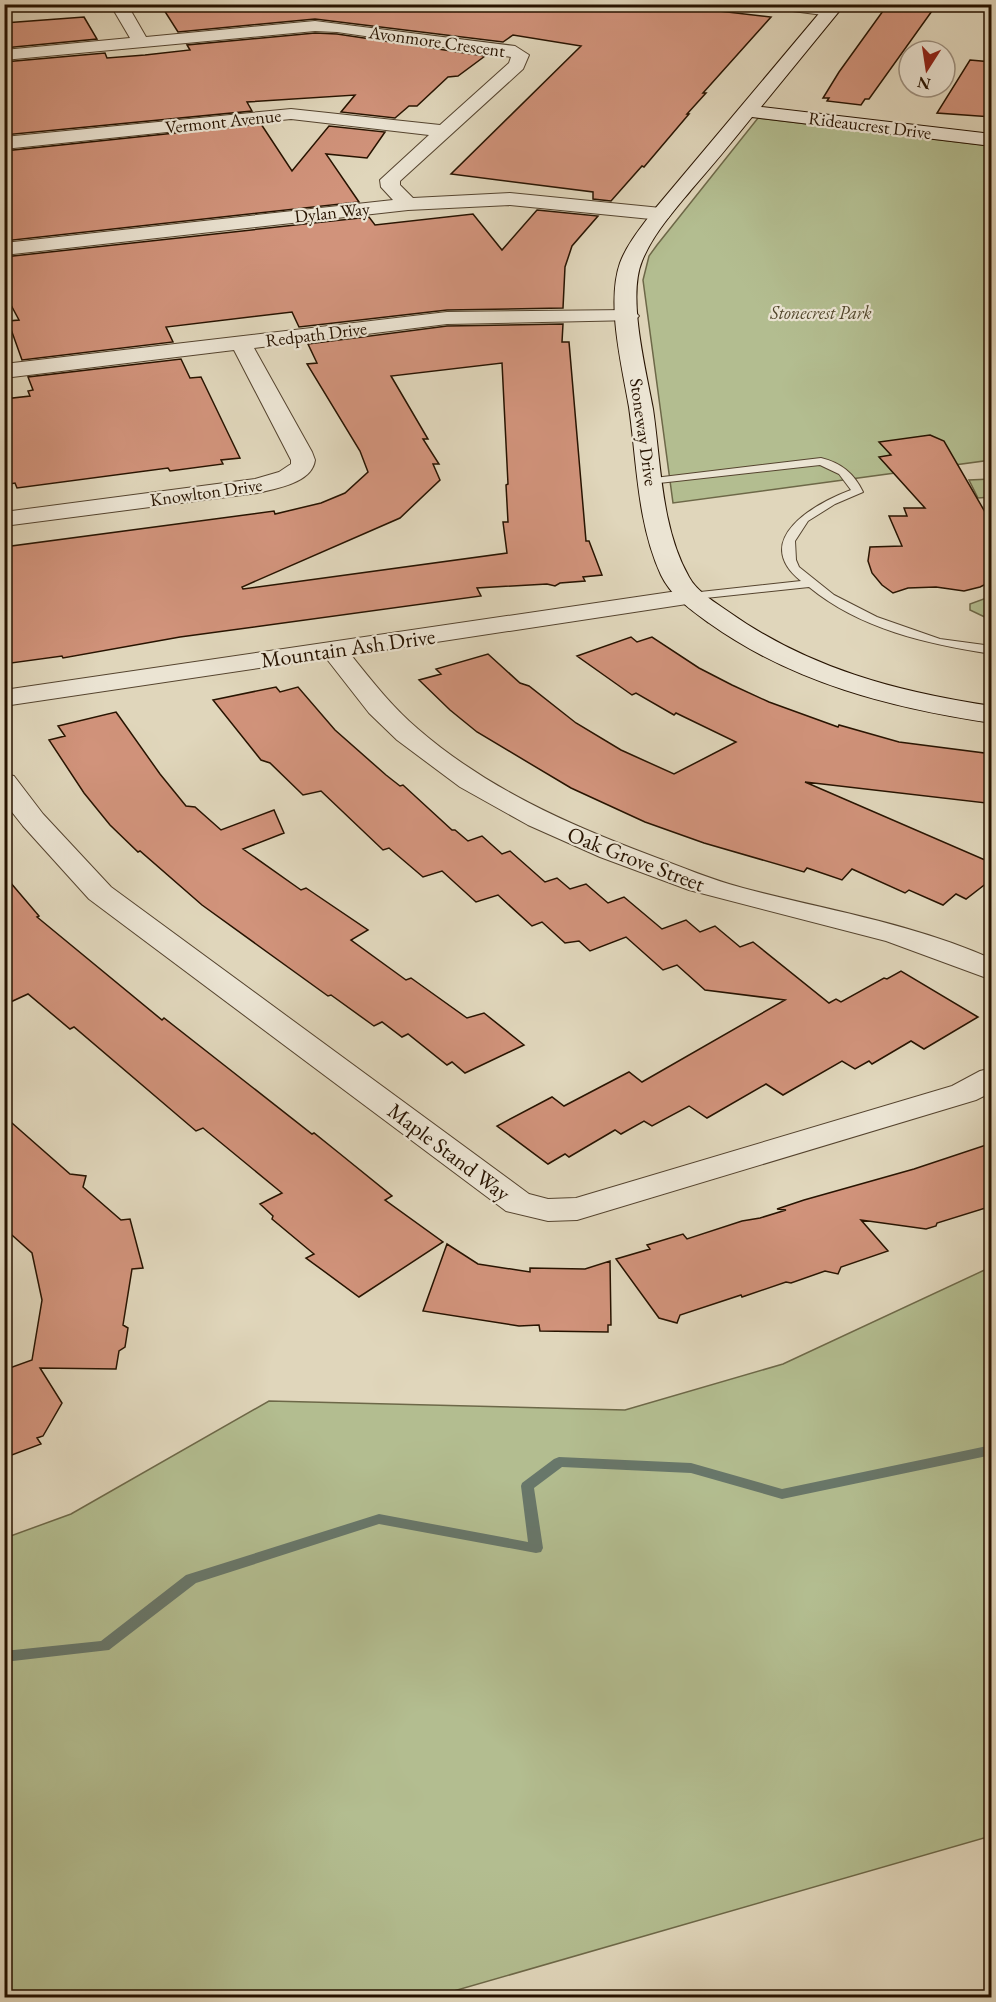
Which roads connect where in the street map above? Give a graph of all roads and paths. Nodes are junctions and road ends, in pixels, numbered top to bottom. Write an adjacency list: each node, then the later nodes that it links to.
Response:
1 (118, 4): 4 (street)
2 (777, 4): 3 (street)
3 (834, 8): 6 (street, Stoneway Drive)
4 (141, 42): 5 (street); 7 (street, Avonmore Crescent)
5 (4, 55)
6 (749, 111): 8 (street, Rideaucrest Drive); 11 (street, Stoneway Drive)
7 (442, 131): 9 (street, Vermont Avenue); 10 (street, Avonmore Crescent)
8 (992, 140)
9 (4, 143)
10 (408, 204): 11 (street, Dylan Way); 12 (street, Dylan Way)
11 (661, 214): 13 (street, Stoneway Drive)
12 (4, 249)
13 (628, 316): 14 (street, Redpath Drive); 16 (street, Stoneway Drive)
14 (241, 343): 15 (street, Redpath Drive); 17 (street, Knowlton Drive)
15 (4, 370)
16 (650, 481): 18 (lane); 19 (street, Stoneway Drive)
17 (4, 519)
18 (811, 583): 19 (lane); 20 (lane)
19 (691, 597): 21 (street, Mountain Ash Drive); 23 (street, Stoneway Drive)
20 (992, 650)
21 (334, 651): 22 (street, Mountain Ash Drive); 25 (street, Oak Grove Street)
22 (4, 698)
23 (992, 715)
24 (4, 782): 26 (street, Maple Stand Way)
25 (992, 971)
26 (992, 1078)

